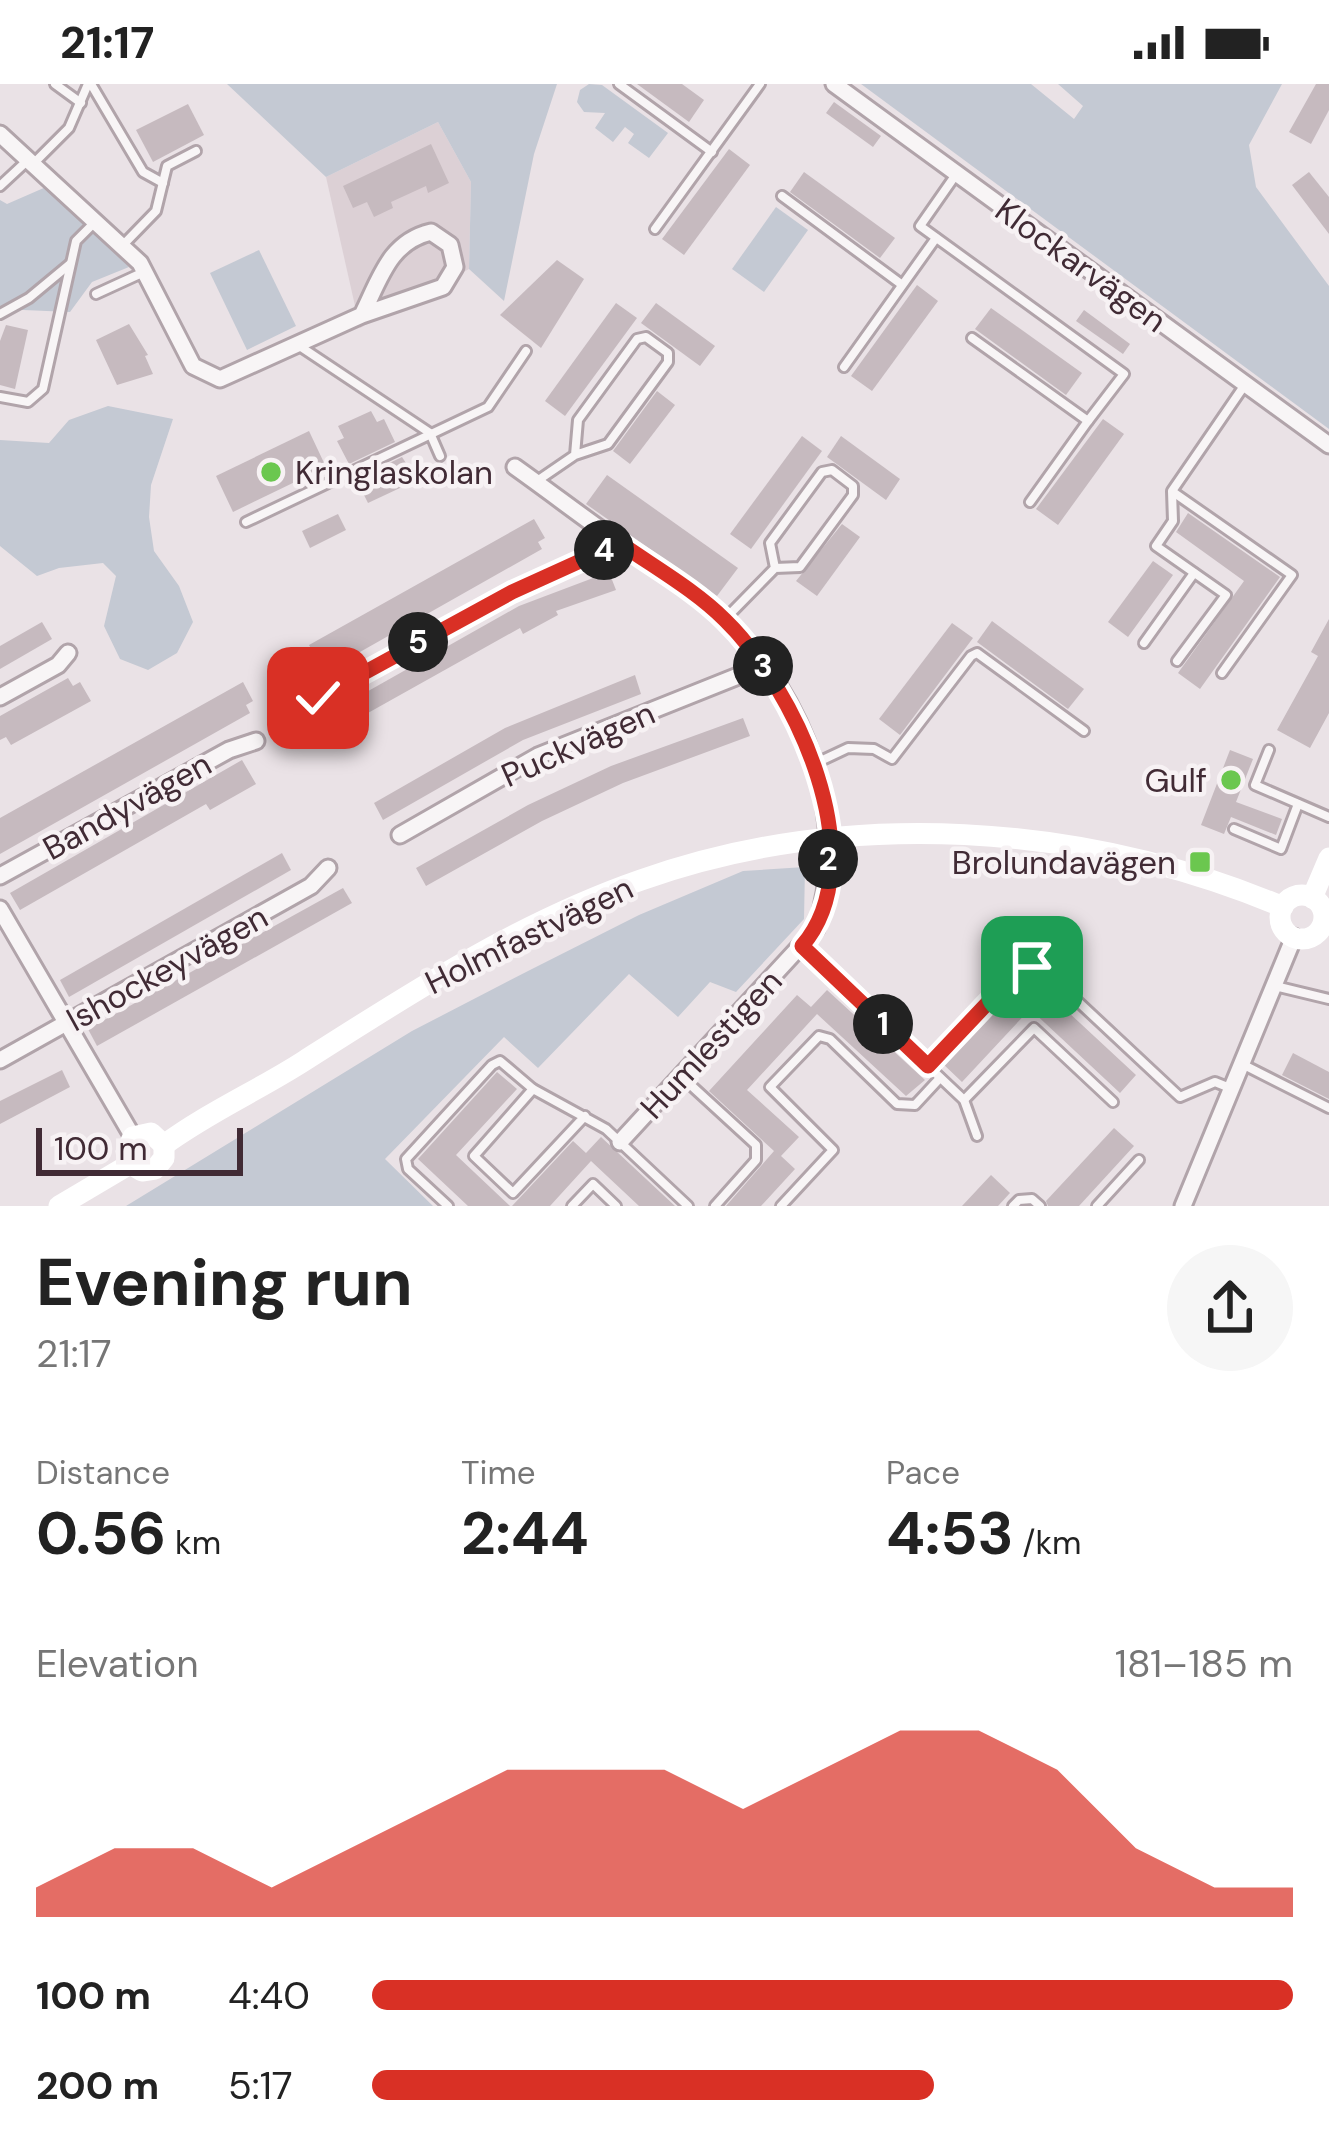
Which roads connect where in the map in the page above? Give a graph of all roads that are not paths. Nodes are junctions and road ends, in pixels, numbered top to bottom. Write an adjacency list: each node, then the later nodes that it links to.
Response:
1 (55, 84): 6 (lane)
2 (89, 84): 6 (lane); 12 (lane)
3 (619, 84): 9 (lane)
4 (760, 84): 9 (lane)
5 (834, 84): 11 (street, Klockarvägen)
6 (81, 103): 10 (lane)
7 (0, 134): 10 (street)
8 (196, 151): 12 (lane)
9 (712, 152): 16 (lane)
10 (31, 162): 13 (lane); 15 (street)
11 (956, 173): 17 (lane); 29 (street, Klockarvägen)
12 (163, 184): 18 (lane)
13 (0, 187)
14 (782, 196): 21 (lane)
15 (95, 222): 18 (street); 19 (lane)
16 (655, 229)
17 (936, 238): 21 (lane); 31 (lane)
18 (122, 246): 20 (street)
19 (71, 263): 23 (lane); 30 (lane)
20 (145, 272): 22 (lane); 26 (street)
21 (902, 284): 28 (lane)
22 (96, 294)
23 (0, 314)
24 (362, 315): 24 (street); 26 (street)
25 (972, 338): 31 (lane)
26 (297, 344): 32 (lane)
27 (526, 351): 32 (lane)
28 (844, 367)
29 (1244, 385): 33 (street, Klockarvägen); 38 (lane)
30 (0, 397)
31 (1088, 421): 39 (lane)
32 (430, 433): 35 (lane); 40 (lane)
33 (1329, 445)
34 (575, 455): 34 (lane); 37 (lane)
35 (440, 456)
36 (515, 466): 37 (street, Humlestigen)
37 (536, 482): 41 (street, Humlestigen)
38 (1172, 491): 43 (lane); 49 (lane)
39 (1030, 502)
40 (246, 522)
41 (620, 543): 44 (street, Humlestigen); 51 (street)
42 (775, 568): 42 (lane); 44 (lane)
43 (1194, 573): 45 (lane); 47 (lane)
44 (724, 619): 48 (street, Humlestigen)
45 (1144, 643)
46 (68, 653): 50 (street)
47 (1178, 662)
48 (763, 666): 55 (street, Humlestigen); 59 (street, Puckvägen)
49 (1222, 673)
50 (0, 697)
51 (318, 698)
52 (1084, 731): 55 (lane)
53 (256, 741): 63 (street, Bandyvägen)
54 (1269, 750): 56 (lane)
55 (815, 764): 60 (street, Humlestigen)
56 (1298, 804): 57 (lane); 58 (lane)
57 (1329, 817)
58 (1234, 829)
59 (400, 835)
60 (830, 839): 65 (street, Holmfastvägen); 70 (street, Humlestigen); 88 (street, Holmfastvägen)
61 (1329, 858): 64 (street)
62 (328, 868): 73 (street, Ishockeyvägen)
63 (0, 876)
64 (1312, 898): 65 (street); 67 (street)
65 (1282, 907): 69 (street)
66 (0, 909): 68 (street)
67 (1326, 927): 69 (street)
68 (6, 933): 73 (street)
69 (1294, 938): 71 (street)
70 (802, 946): 76 (lane, Humlestigen); 77 (street, Humlestigen)
71 (1274, 985): 72 (lane); 75 (street)
72 (1329, 999)
73 (67, 1024): 74 (street, Ishockeyvägen); 86 (street)
74 (0, 1060)
75 (1241, 1064): 79 (street); 83 (lane)
76 (928, 1066): 78 (lane, Humlestigen); 79 (lane)
77 (682, 1076): 87 (street, Humlestigen); 96 (lane)
78 (940, 1078): 81 (lane, Humlestigen); 97 (lane)
79 (1231, 1088): 101 (street)
80 (533, 1089): 84 (lane); 84 (lane); 92 (lane)
81 (964, 1100): 82 (lane); 85 (lane)
82 (1113, 1102)
83 (1329, 1108)
84 (584, 1116): 87 (lane)
85 (976, 1136)
86 (133, 1137): 88 (street); 90 (street)
87 (620, 1142): 95 (lane)
88 (164, 1145): 90 (street)
89 (1139, 1160): 100 (lane)
90 (130, 1164): 91 (street)
91 (59, 1206)
92 (448, 1206)
93 (572, 1206): 94 (lane)
94 (616, 1206)
95 (688, 1206)
96 (715, 1206)
97 (781, 1206)
98 (1013, 1206): 99 (lane)
99 (1040, 1206)
100 (1097, 1206)
101 (1183, 1206)

